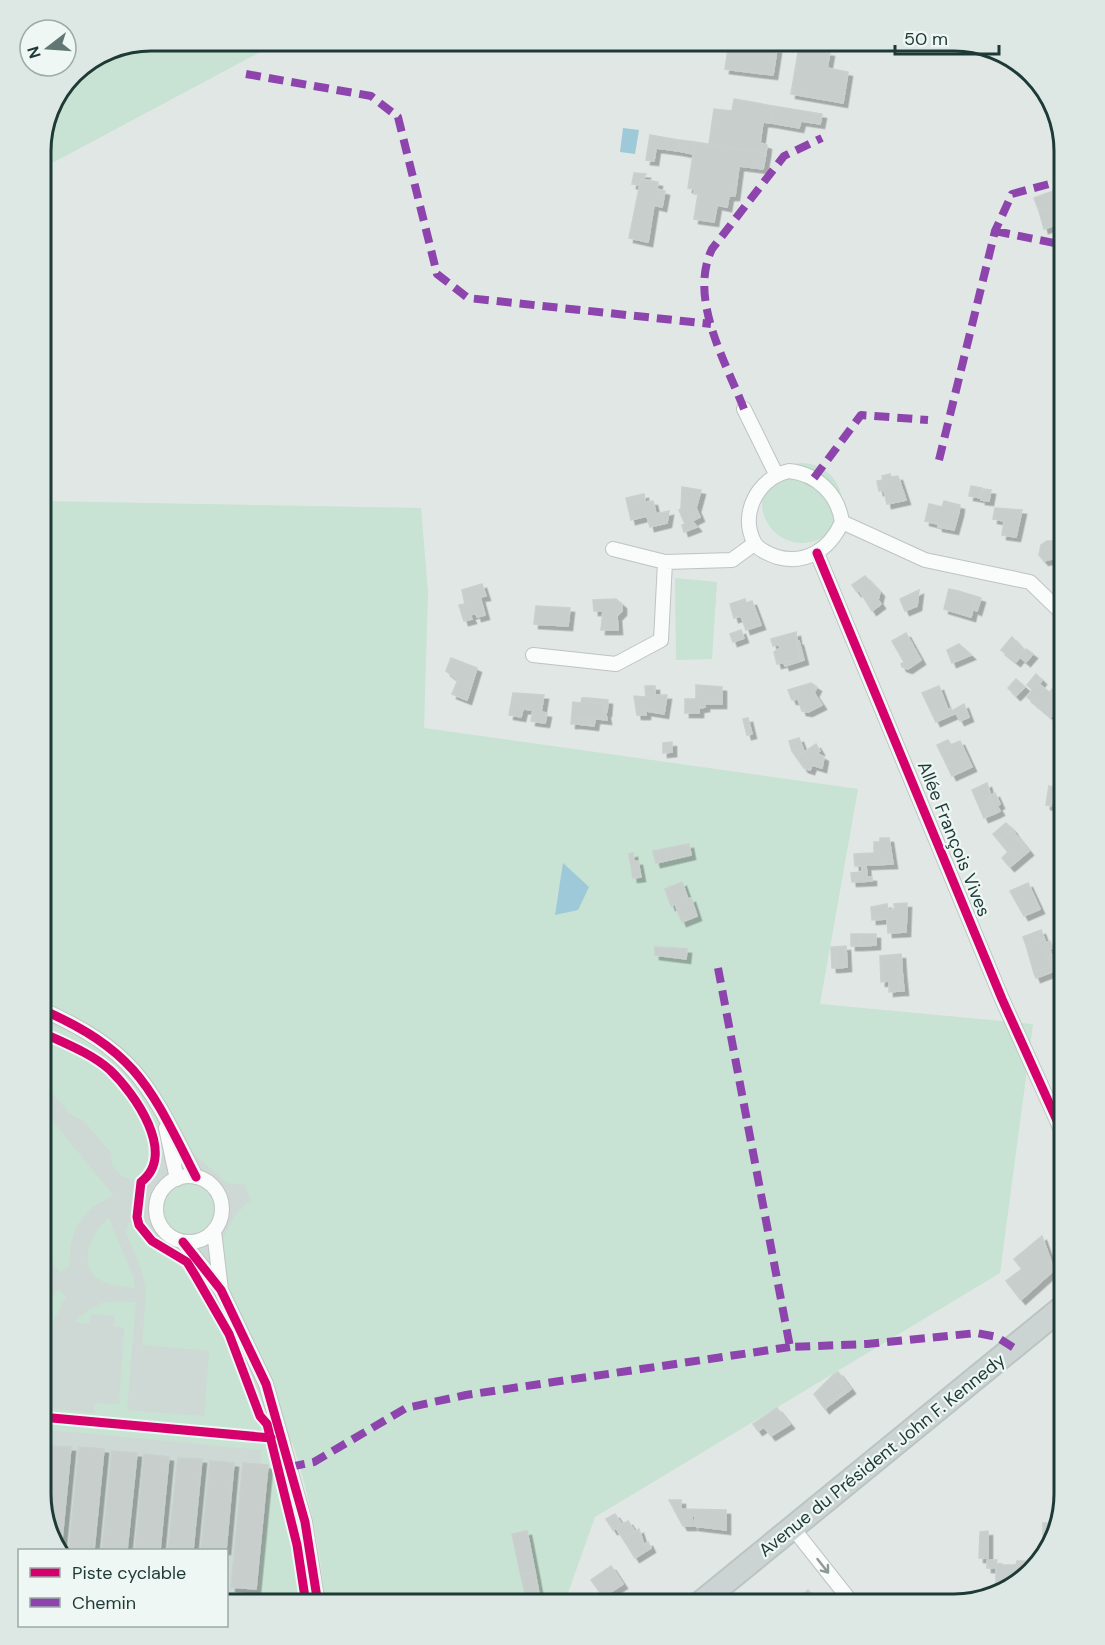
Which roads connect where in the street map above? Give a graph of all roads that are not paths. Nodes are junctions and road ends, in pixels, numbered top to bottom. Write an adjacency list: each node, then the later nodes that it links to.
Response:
1 (744, 409): 2 (street)
2 (776, 474): 3 (street); 4 (street)
3 (842, 522): 6 (street); 8 (street)
4 (754, 544): 6 (street); 7 (street)
5 (613, 549): 7 (street)
6 (817, 553): 12 (street, Allée François Vives)
7 (665, 562): 9 (street)
8 (1054, 605)
9 (533, 655)
10 (51, 1014): 11 (street)
11 (162, 1111): 13 (street); 14 (street)
12 (1054, 1112)
13 (196, 1177): 14 (street); 15 (street)
14 (177, 1179): 16 (street)
15 (214, 1231): 16 (street); 17 (street)
16 (183, 1242): 17 (street)
17 (221, 1290): 20 (street)
18 (1054, 1315): 19 (main road, Avenue du Président John F. Kennedy)
19 (792, 1527): 21 (main road, Avenue du Président John F. Kennedy); 22 (street, one-way to 22)
20 (316, 1594)
21 (711, 1594)
22 (845, 1594)

